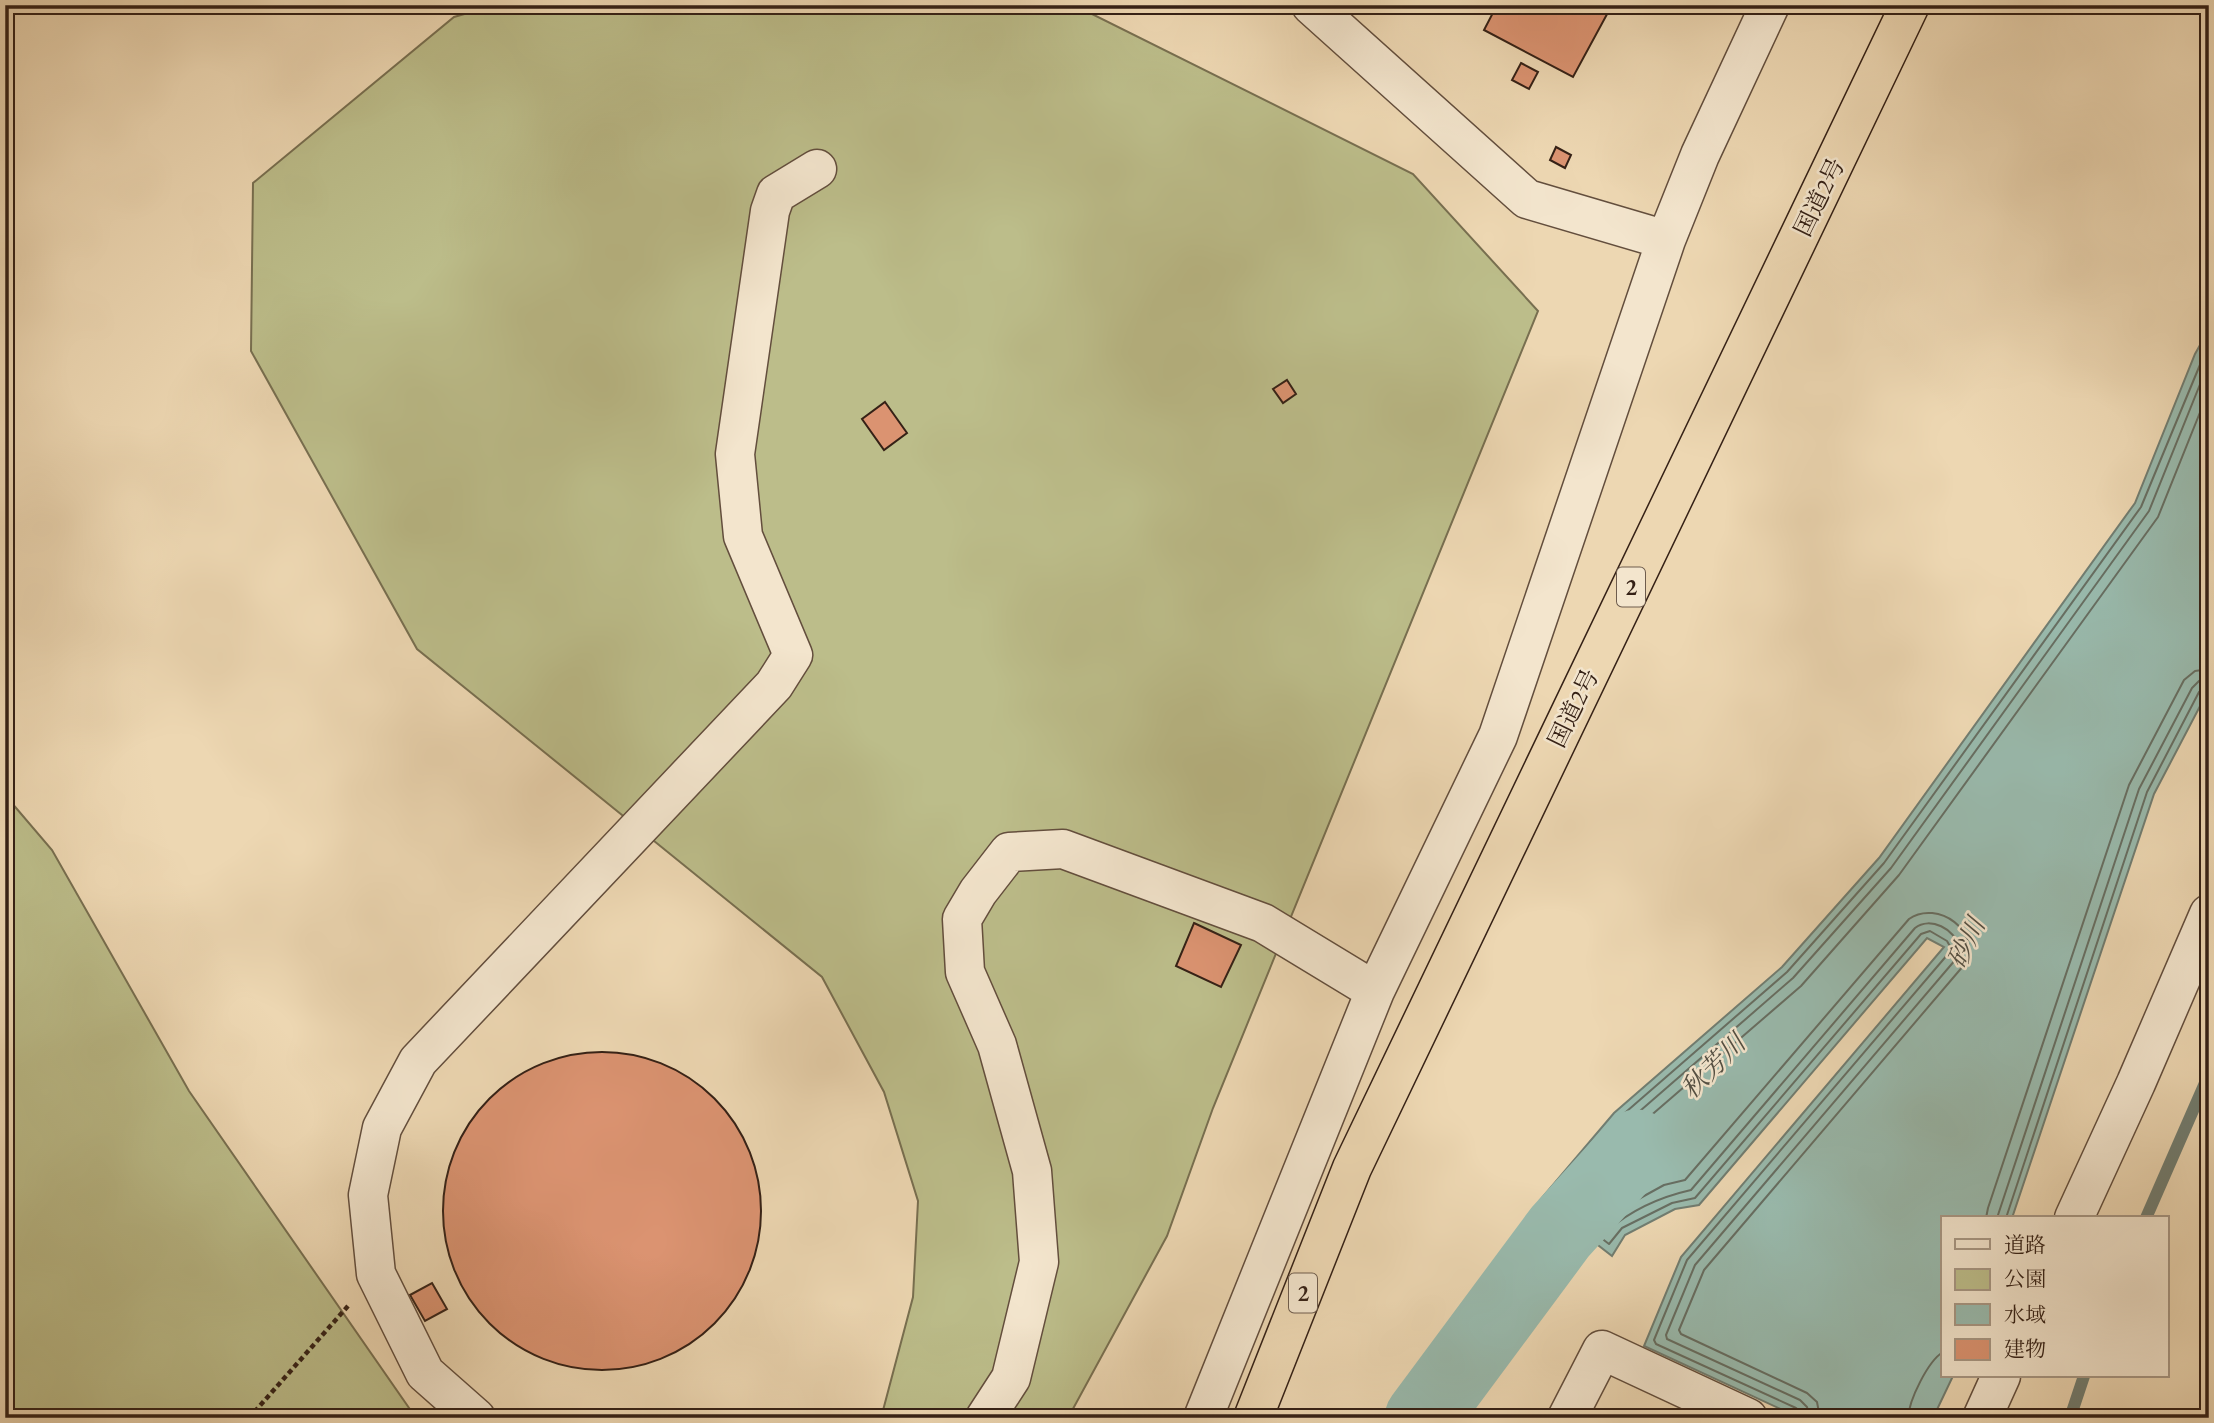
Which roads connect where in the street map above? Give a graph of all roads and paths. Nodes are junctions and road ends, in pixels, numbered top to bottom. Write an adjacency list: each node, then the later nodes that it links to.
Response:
1 (1311, 5): 5 (street)
2 (1770, 5): 5 (street)
3 (1910, 5): 15 (highway, 国道2号 / 2)
4 (817, 169): 9 (street)
5 (1667, 240): 7 (street)
6 (2209, 914): 8 (street)
7 (1375, 991): 13 (street); 14 (street)
8 (2075, 1216)
9 (376, 1274): 11 (path); 12 (street)
10 (2000, 1378): 18 (street)
11 (249, 1418)
12 (476, 1418)
13 (985, 1418)
14 (1203, 1418)
15 (1253, 1418)
16 (1567, 1418): 17 (street)
17 (1748, 1418)
18 (1982, 1418)

